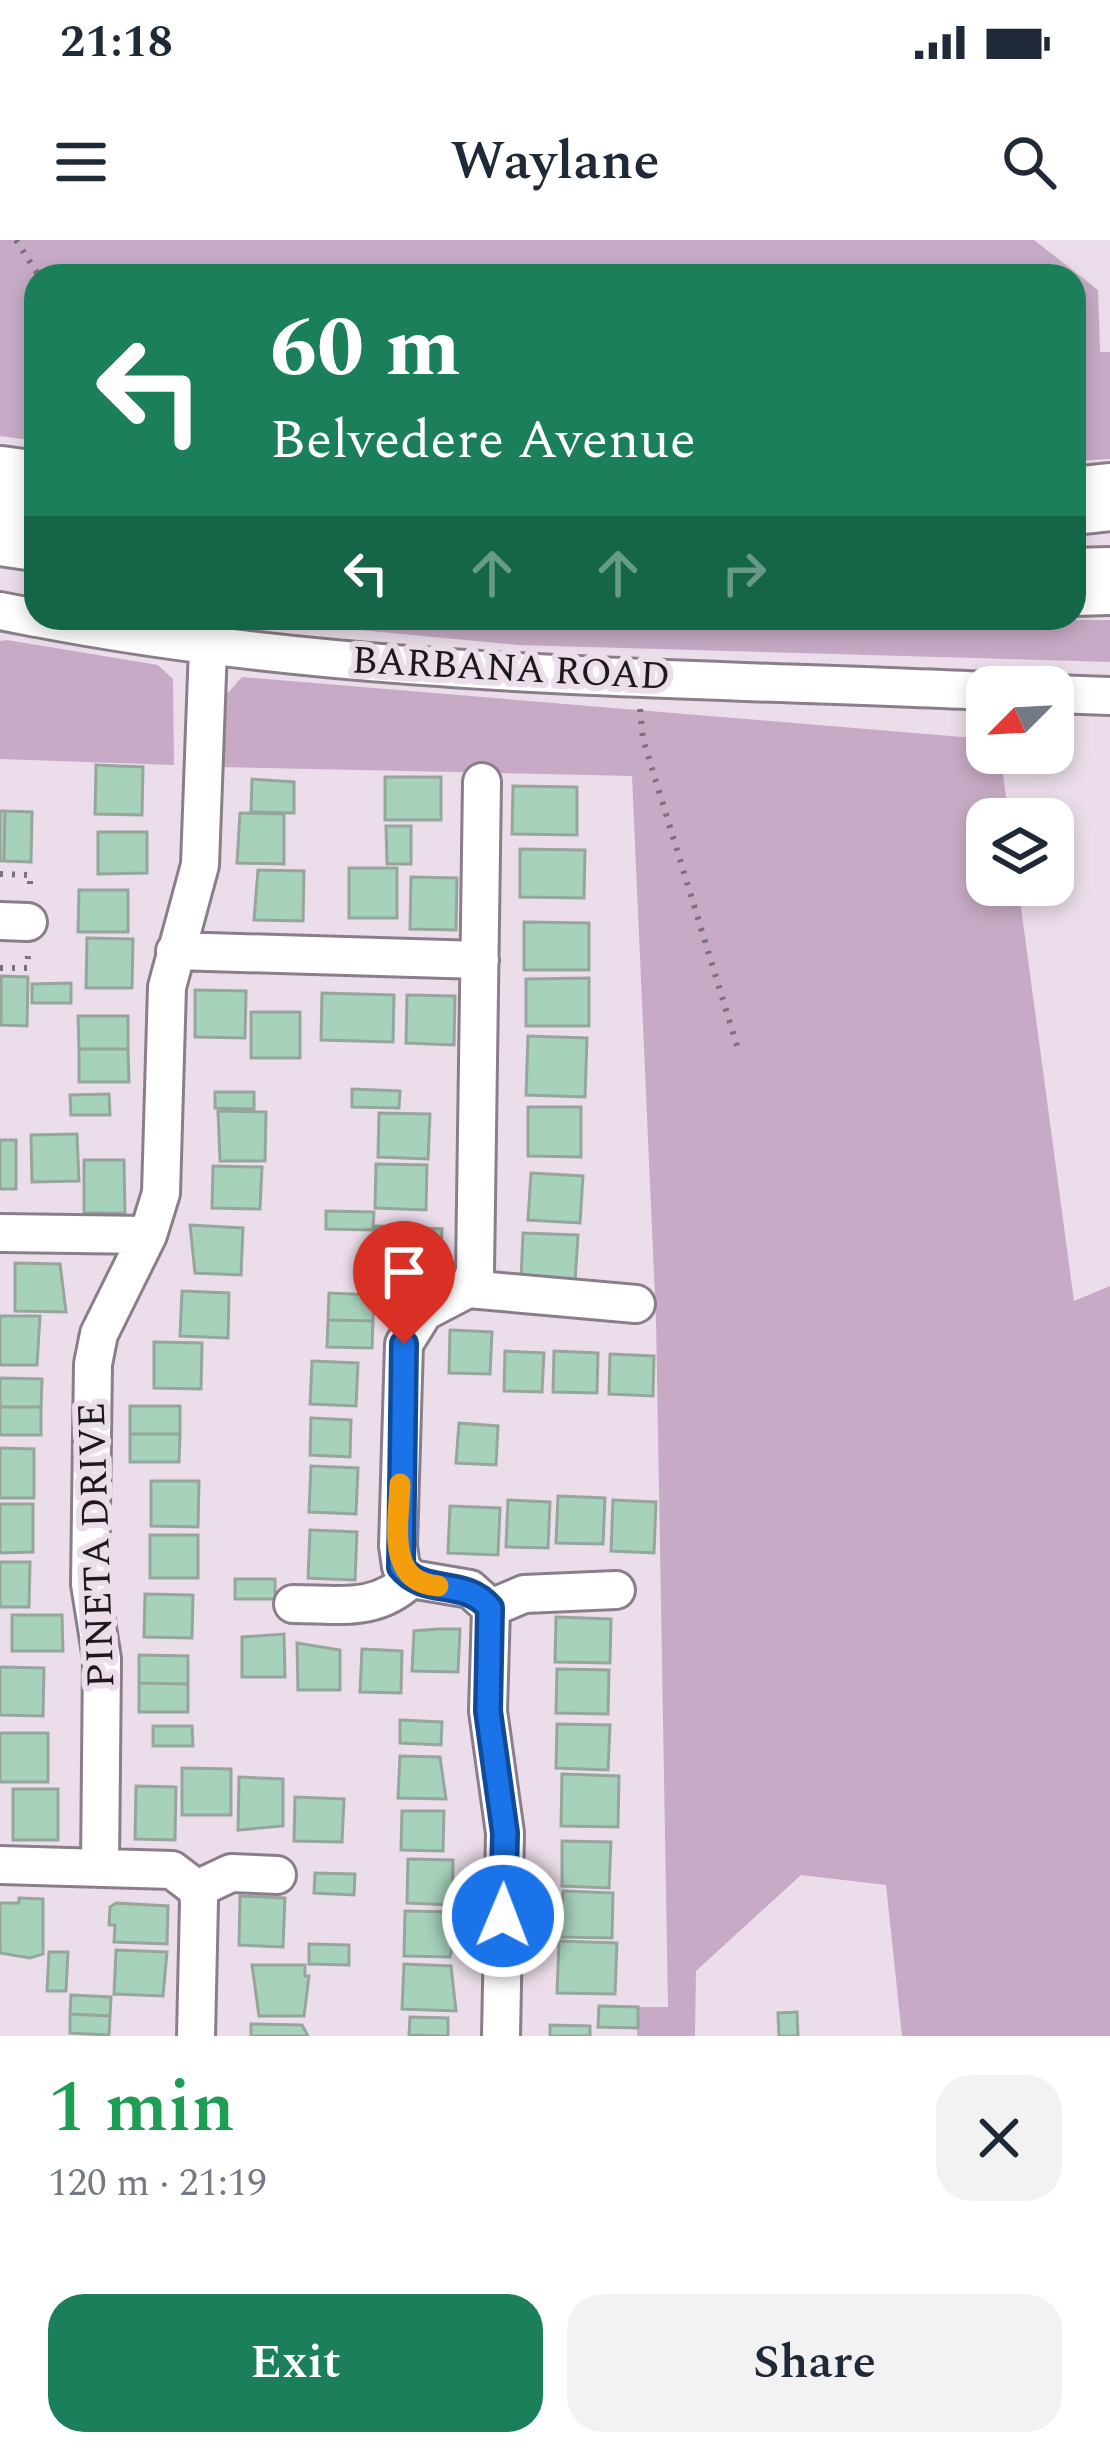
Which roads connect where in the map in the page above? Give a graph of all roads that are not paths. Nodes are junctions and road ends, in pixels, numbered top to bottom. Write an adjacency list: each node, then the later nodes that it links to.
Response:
1 (108, 630): 2 (street, BARBANA ROAD)
2 (208, 647): 3 (street, BARBANA ROAD); 7 (street, PINETA DRIVE)
3 (966, 690)
4 (1074, 695): 5 (street)
5 (1110, 696)
6 (482, 782): 8 (street)
7 (175, 951): 8 (street); 10 (street, PINETA DRIVE)
8 (480, 960): 11 (street)
9 (0, 1233): 10 (street)
10 (148, 1235): 18 (street, PINETA DRIVE)
11 (469, 1289): 12 (street); 13 (street)
12 (636, 1304)
13 (411, 1579): 15 (street); 16 (street)
14 (616, 1590): 16 (street)
15 (293, 1604)
16 (490, 1608): 22 (street)
17 (0, 1865): 18 (street)
18 (100, 1866): 20 (street)
19 (277, 1875): 20 (street)
20 (197, 1889): 21 (street)
21 (196, 2036)
22 (501, 2036)

